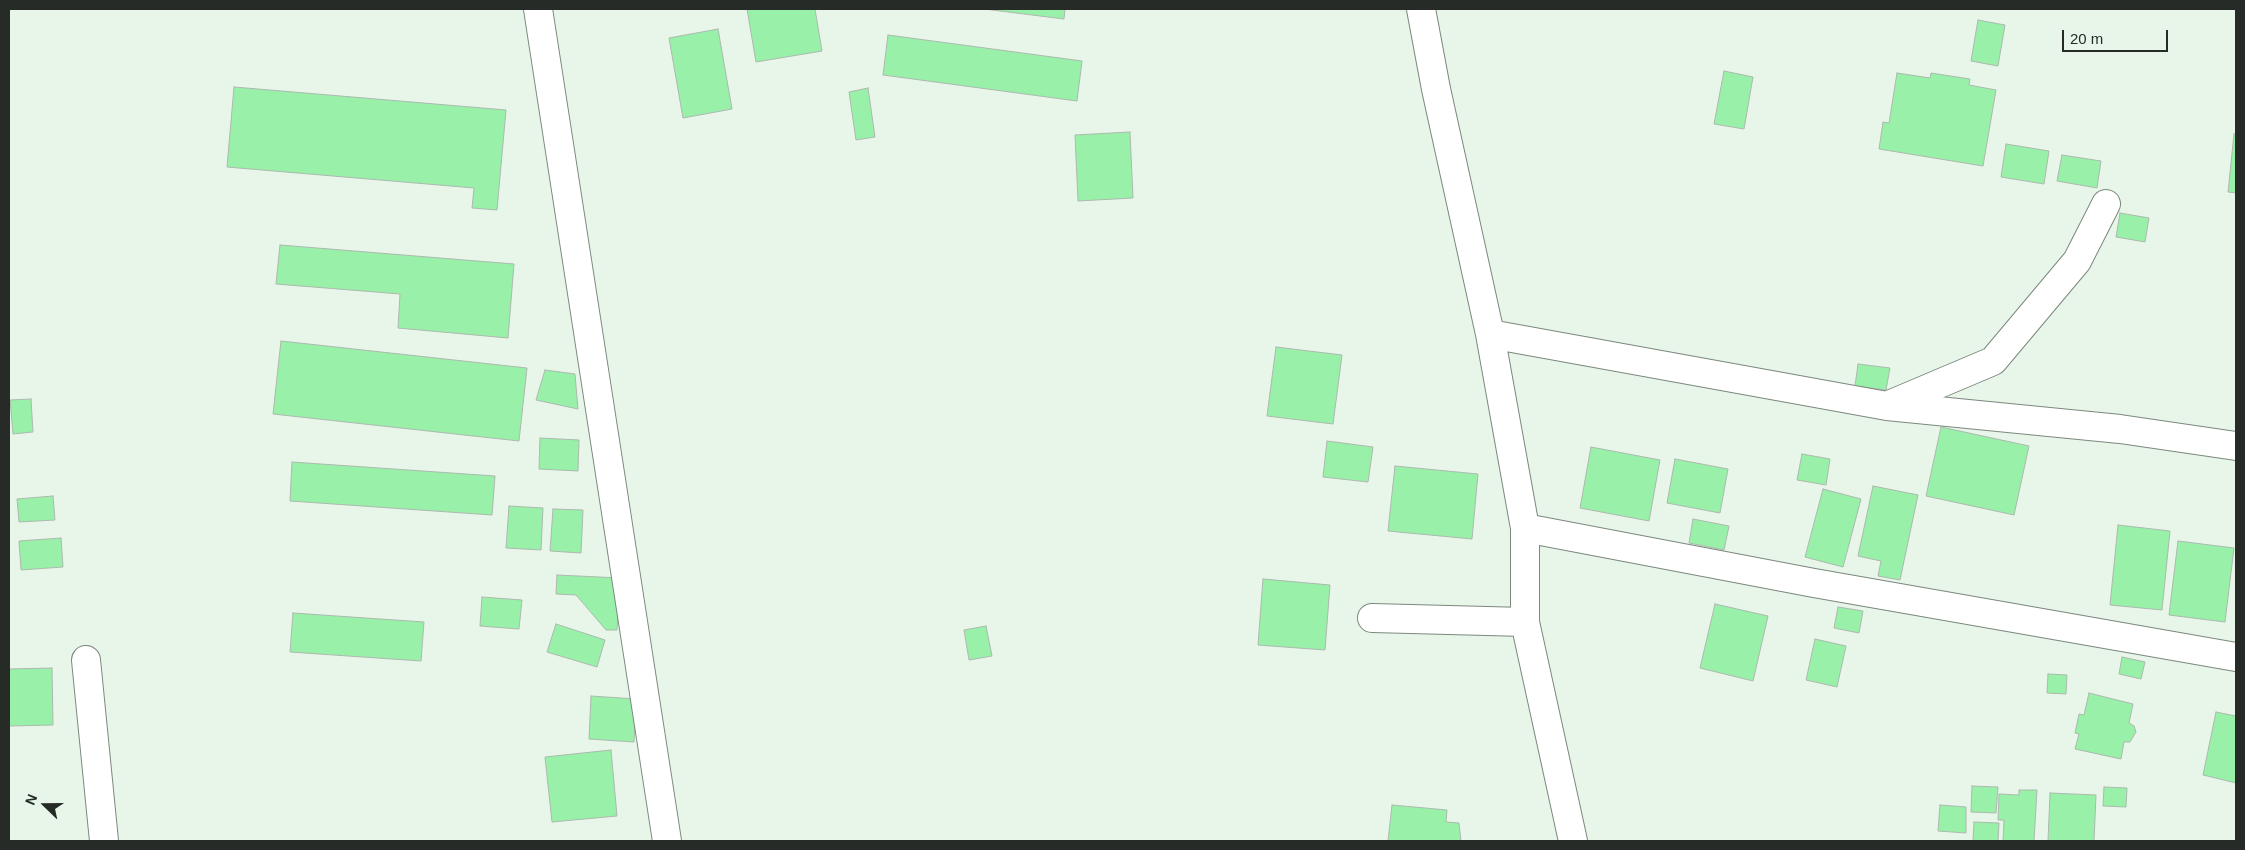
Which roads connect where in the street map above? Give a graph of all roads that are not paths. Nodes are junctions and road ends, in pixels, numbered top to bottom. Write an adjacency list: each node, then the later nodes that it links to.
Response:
1 (538, 9): 13 (lane)
2 (1421, 9): 4 (lane)
3 (2106, 204): 5 (lane)
4 (1490, 334): 5 (lane); 7 (lane)
5 (1887, 406): 6 (lane)
6 (2236, 446)
7 (1525, 528): 9 (lane); 10 (lane)
8 (1372, 618): 9 (lane)
9 (1526, 622): 14 (lane)
10 (2236, 657)
11 (86, 660): 12 (lane)
12 (104, 841)
13 (667, 841)
14 (1574, 841)

